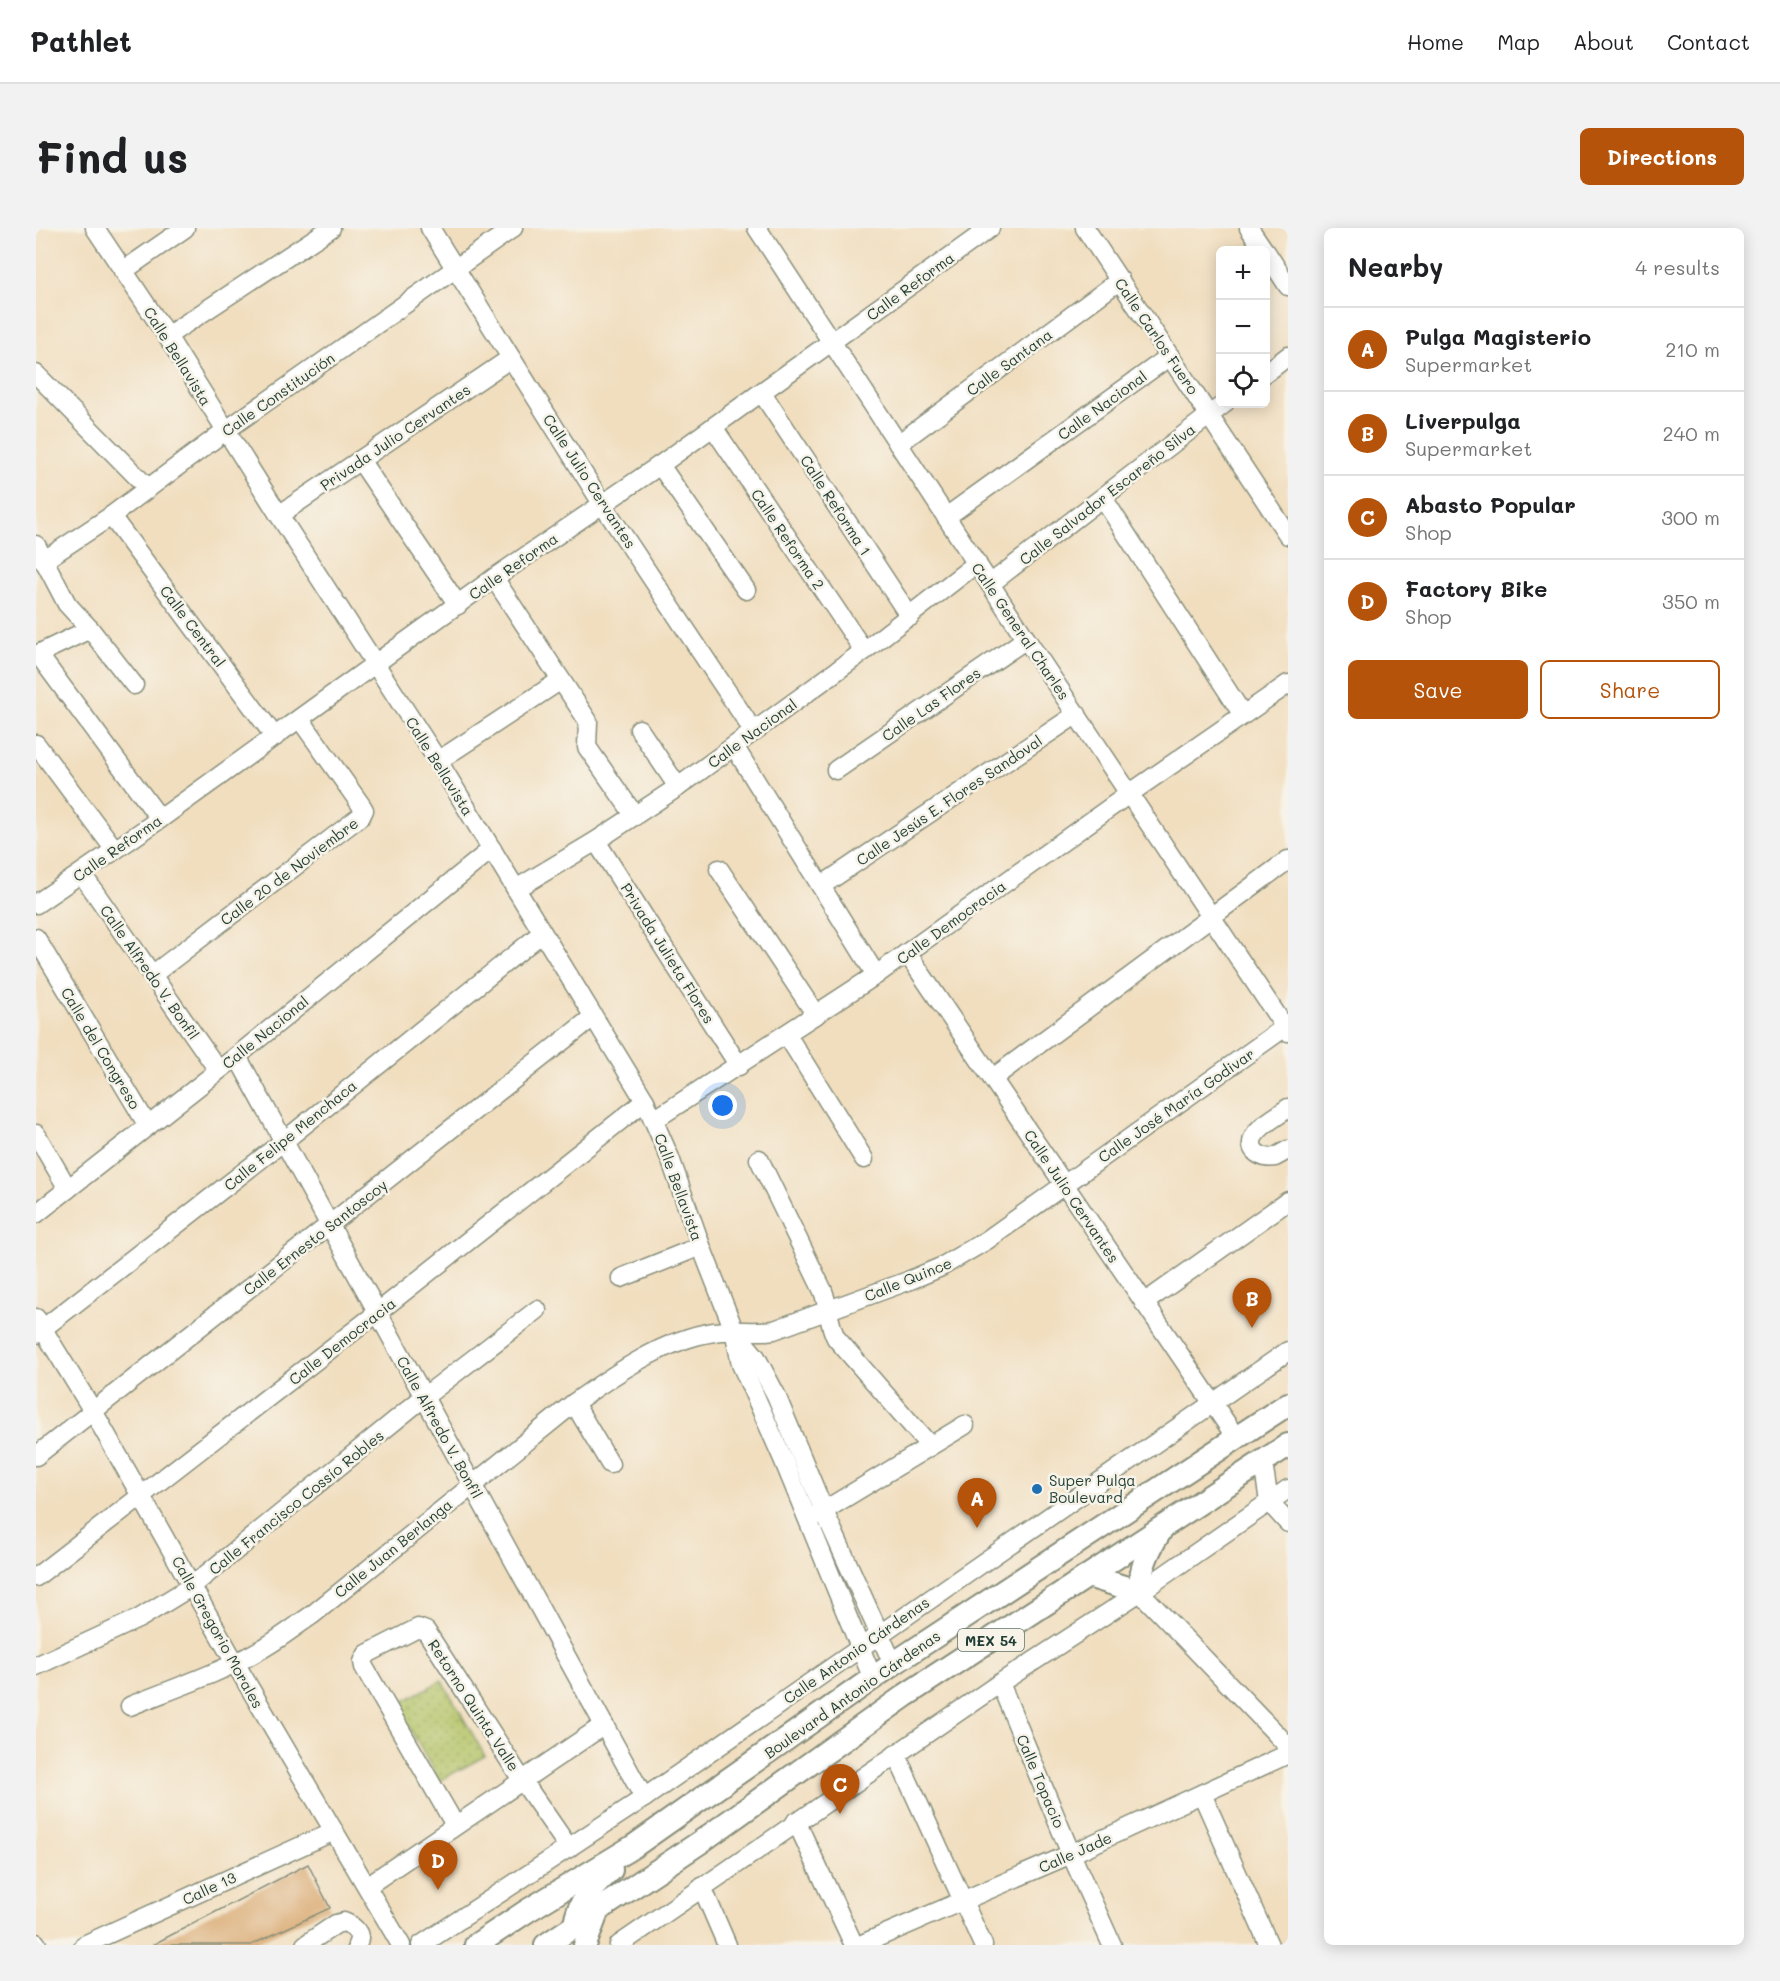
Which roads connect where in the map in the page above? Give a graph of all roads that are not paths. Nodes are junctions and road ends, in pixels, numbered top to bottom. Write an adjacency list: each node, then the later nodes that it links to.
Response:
1 (95, 228): 13 (street, Calle Bellavista)
2 (184, 228): 13 (street)
3 (331, 228): 16 (street)
4 (430, 228): 12 (street, Calle Julio Cervantes)
5 (513, 228): 12 (street, Calle Constitución)
6 (757, 228): 17 (street, Calle General Charles)
7 (990, 228): 17 (street, Calle Reforma)
8 (1085, 228): 14 (street, Calle Carlos Fuero)
9 (1249, 228): 10 (street)
10 (1262, 246)
11 (1270, 259): 15 (street)
12 (457, 267): 20 (street, Calle Julio Cervantes); 27 (street, Calle Constitución)
13 (123, 271): 16 (street, Calle Bellavista)
14 (1120, 280): 18 (street, Calle Carlos Fuero); 28 (street, Calle Santana)
15 (1288, 286)
16 (167, 336): 27 (street, Calle Bellavista)
17 (832, 342): 23 (street, Calle Reforma); 28 (street, Calle General Charles)
18 (1170, 356): 25 (street, Calle Carlos Fuero); 36 (street, Calle Nacional)
19 (1288, 356): 21 (street)
20 (511, 358): 29 (street, Privada Julio Cervantes); 33 (street, Calle Julio Cervantes)
21 (1270, 370)
22 (36, 374): 31 (street)
23 (762, 393): 26 (street, Calle Reforma); 44 (street, Calle Reforma 1)
24 (1219, 408): 25 (street, Calle Salvador Escareño Silva)
25 (1209, 415): 32 (street, Calle Salvador Escareño Silva); 37 (street, Calle Carlos Fuero)
26 (713, 427): 30 (street, Calle Reforma); 47 (street, Calle Reforma 2)
27 (225, 431): 31 (street, Calle Constitución); 34 (street, Calle Bellavista)
28 (898, 444): 36 (street, Calle General Charles)
29 (360, 460): 34 (street, Privada Julio Cervantes); 43 (street)
30 (660, 465): 33 (street, Calle Reforma); 42 (street)
31 (148, 488): 35 (street, Calle Constitución)
32 (1103, 498): 41 (street, Calle Salvador Escareño Silva); 54 (street)
33 (603, 505): 40 (street, Calle Reforma); 57 (street, Calle Julio Cervantes)
34 (279, 515): 49 (street, Calle Bellavista)
35 (111, 516): 38 (street, Calle Constitución); 58 (street, Calle Central)
36 (946, 517): 39 (street, Calle General Charles)
37 (1285, 522)
38 (40, 553): 45 (street)
39 (977, 563): 41 (street, Calle General Charles); 44 (street, Calle Nacional)
40 (494, 578): 43 (street, Calle Reforma); 50 (street)
41 (990, 584): 46 (street, Calle General Charles)
42 (746, 590)
43 (458, 605): 49 (street, Calle Reforma)
44 (910, 616): 47 (street, Calle Nacional)
45 (90, 629): 48 (street); 52 (street)
46 (1026, 639): 53 (street, Calle General Charles); 62 (street, Calle Las Flores)
47 (864, 651): 57 (street, Calle Nacional)
48 (37, 655): 66 (street)
49 (376, 664): 55 (street, Calle Reforma); 61 (street, Calle Bellavista)
50 (561, 680): 61 (street); 65 (street)
51 (1288, 684): 54 (street, Calle Democracia)
52 (134, 685)
53 (1077, 714): 64 (street, Calle General Charles); 73 (street, Calle Jesús E. Flores Sandoval)
54 (1243, 715): 64 (street, Calle Democracia)
55 (300, 719): 58 (street, Calle Reforma); 80 (street, Calle 20 de Noviembre)
56 (639, 729): 63 (street)
57 (754, 732): 60 (street, Calle Nacional)
58 (275, 737): 66 (street, Calle Reforma)
59 (36, 744): 69 (street)
60 (734, 746): 63 (street, Calle Nacional); 73 (street)
61 (438, 761): 68 (street, Calle Bellavista)
62 (836, 770)
63 (678, 787): 65 (street, Calle Nacional)
64 (1129, 794): 76 (street, Calle General Charles); 79 (street, Calle Democracia)
65 (635, 816): 67 (street, Calle Nacional)
66 (160, 819): 69 (street, Calle Reforma)
67 (596, 841): 74 (street, Calle Nacional); 87 (street, Privada Julieta Flores)
68 (492, 849): 74 (street, Calle Bellavista); 86 (street, Calle Nacional)
69 (115, 850): 72 (street, Calle Reforma)
70 (1288, 860): 76 (street)
71 (719, 869): 82 (street)
72 (82, 873): 75 (street, Calle Reforma); 80 (street, Calle Alfredo V. Bonfil)
73 (821, 886): 81 (street)
74 (516, 889): 77 (street, Calle Bellavista)
75 (37, 902)
76 (1211, 917): 84 (street, Calle General Charles); 89 (street)
77 (542, 933): 83 (street, Calle Bellavista); 95 (street, Calle Felipe Menchaca)
78 (36, 938): 93 (street, Calle del Congreso)
79 (907, 953): 81 (street, Calle Democracia); 89 (street, Calle Julio Cervantes)
80 (152, 975): 88 (street, Calle Alfredo V. Bonfil)
81 (876, 975): 82 (street, Calle Democracia)
82 (816, 1016): 85 (street, Calle Democracia)
83 (593, 1017): 90 (street, Calle Bellavista); 103 (street, Calle Ernesto Santoscoy)
84 (1287, 1028): 99 (street, Calle José María Godivar)
85 (786, 1035): 87 (street, Calle Democracia); 98 (street)
86 (237, 1056): 88 (street, Calle Nacional); 95 (street, Calle Alfredo V. Bonfil)
87 (739, 1066): 92 (street, Calle Democracia)
88 (218, 1070): 93 (street, Calle Nacional)
89 (993, 1078): 99 (street, Calle Julio Cervantes)
90 (645, 1101): 92 (street, Calle Bellavista); 109 (street, Calle Democracia)
91 (1288, 1108): 96 (street)
92 (654, 1120): 104 (street, Calle Bellavista)
93 (148, 1126): 100 (street, Calle Nacional)
94 (36, 1134): 100 (street)
95 (284, 1141): 103 (street, Calle Alfredo V. Bonfil); 110 (street, Calle Felipe Menchaca)
96 (1288, 1150)
97 (759, 1159): 108 (street)
98 (864, 1159)
99 (1064, 1184): 106 (street, Calle Julio Cervantes); 108 (street, Calle Quince)
100 (68, 1189): 102 (street, Calle Nacional)
101 (1288, 1201): 106 (street)
102 (36, 1214)
103 (329, 1226): 109 (street, Calle Alfredo V. Bonfil); 117 (street, Calle Ernesto Santoscoy)
104 (701, 1246): 105 (street); 111 (street, Calle Bellavista)
105 (621, 1278)
106 (1144, 1303): 115 (street, Calle Julio Cervantes)
107 (537, 1310): 113 (street, Calle Francisco Cossío Robles)
108 (828, 1310): 111 (street, Calle Quince); 121 (street)
109 (377, 1313): 113 (street, Calle Alfredo V. Bonfil); 127 (street, Calle Democracia)
110 (38, 1327): 117 (street, Calle Gregorio Morales)
111 (734, 1330): 114 (street, Calle Juan Berlanga); 129 (street, Calle Bellavista)
112 (1288, 1351): 115 (street, Calle Antonio Cárdenas)
113 (424, 1397): 125 (street, Calle Alfredo V. Bonfil); 134 (street, Calle Francisco Cossío Robles)
114 (574, 1403): 124 (street); 125 (street, Calle Juan Berlanga)
115 (1213, 1403): 119 (street, Calle Julio Cervantes); 136 (street, Calle Antonio Cárdenas)
116 (1288, 1404): 119 (main road, Boulevard Antonio Cárdenas / MEX 54)
117 (93, 1411): 122 (street, Calle Ernesto Santoscoy); 127 (street, Calle Gregorio Morales)
118 (965, 1425): 121 (street)
119 (1237, 1439): 139 (main road, Boulevard Antonio Cárdenas / MEX 54)
120 (1288, 1445): 123 (main road, MEX 54)
121 (930, 1446): 129 (street)
122 (36, 1456)
123 (1263, 1462): 128 (street); 131 (main road, MEX 54)
124 (610, 1464)
125 (471, 1484): 138 (street, Calle Juan Berlanga); 144 (street, Calle Alfredo V. Bonfil)
126 (1288, 1489): 128 (street)
127 (143, 1497): 133 (street, Calle Democracia); 134 (street, Calle Gregorio Morales)
128 (1269, 1502): 130 (street); 135 (street)
129 (816, 1515): 136 (street, Calle Bellavista); 137 (street, Calle Bellavista)
130 (1288, 1523)
131 (1163, 1528): 132 (main road, MEX 54); 135 (main road)
132 (1088, 1576): 135 (main road); 160 (main road, MEX 54)
133 (36, 1577)
134 (192, 1586): 138 (street, Calle Gregorio Morales); 140 (street, Calle Francisco Cossío Robles)
135 (1140, 1592): 142 (street); 145 (street)
136 (879, 1633): 137 (street, Calle Antonio Cárdenas); 139 (street, Calle Bellavista)
137 (860, 1647): 141 (street, Calle Bellavista); 150 (street, Calle Antonio Cárdenas)
138 (234, 1663): 143 (street, Calle Juan Berlanga); 153 (street, Calle Gregorio Morales)
139 (893, 1664): 141 (main road, Boulevard Antonio Cárdenas / MEX 54)
140 (36, 1666)
141 (873, 1678): 154 (main road, Boulevard Antonio Cárdenas / MEX 54)
142 (1000, 1683): 146 (street); 156 (street, Calle Topacio)
143 (130, 1706)
144 (604, 1725): 148 (street); 150 (street, Calle Alfredo V. Bonfil)
145 (1288, 1746)
146 (896, 1754): 151 (street); 159 (street)
147 (1288, 1754): 149 (street, Calle Jade)
148 (522, 1780): 152 (street); 152 (street, Retorno Quinta Valle); 155 (street, Retorno Quinta Valle)
149 (1202, 1794): 156 (street, Calle Jade); 177 (street)
150 (644, 1798): 155 (street, Calle Antonio Cárdenas)
151 (796, 1821): 158 (street); 173 (street)
152 (455, 1825): 157 (street)
153 (334, 1831): 157 (street, Calle Gregorio Morales); 164 (street, Calle 13)
154 (634, 1846): 161 (main road, Boulevard Antonio Cárdenas / MEX 54); 162 (main road)
155 (569, 1848): 168 (street, Calle Antonio Cárdenas)
156 (1071, 1854): 159 (street, Calle Jade); 176 (street, Calle Topacio)
157 (367, 1886): 167 (street, Calle Gregorio Morales)
158 (702, 1887): 171 (street); 172 (street)
159 (963, 1900): 174 (street, Calle Jade); 175 (street)
160 (598, 1910): 162 (main road, MEX 54); 170 (main road)
161 (527, 1911): 162 (main road); 169 (main road, Boulevard Antonio Cárdenas / MEX 54)
162 (575, 1924): 163 (main road, MEX 54); 170 (street)
163 (549, 1943): 170 (main road)
164 (84, 1945)
165 (305, 1945): 166 (street)
166 (357, 1945)
167 (401, 1945)
168 (421, 1945)
169 (476, 1945)
170 (585, 1945)
171 (619, 1945)
172 (727, 1945)
173 (854, 1945)
174 (860, 1945)
175 (983, 1945)
176 (1113, 1945)
177 (1269, 1945)

